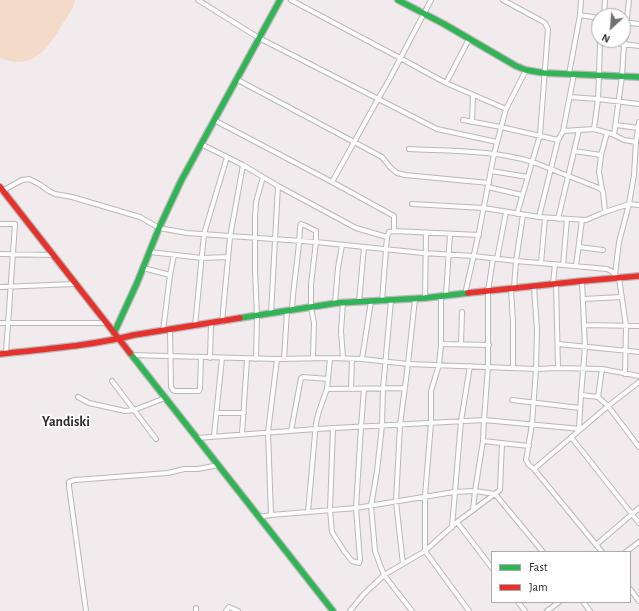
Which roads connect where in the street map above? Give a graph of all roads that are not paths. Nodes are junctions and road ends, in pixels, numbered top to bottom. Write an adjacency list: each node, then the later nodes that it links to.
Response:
1 (198, 0): 11 (street)
2 (280, 0): 11 (street)
3 (291, 0): 15 (street)
4 (398, 0): 8 (street)
5 (431, 0): 8 (street)
6 (503, 0): 17 (street)
7 (581, 0): 9 (street)
8 (424, 13): 12 (street); 15 (street)
9 (580, 15): 10 (street); 18 (street)
10 (591, 17)
11 (259, 38): 22 (street); 26 (street)
12 (469, 39): 16 (street); 23 (street)
13 (600, 48): 19 (street)
14 (624, 48): 20 (street)
15 (400, 58): 23 (street); 26 (street)
16 (526, 70): 17 (street); 30 (street)
17 (544, 73): 18 (street); 42 (street)
18 (572, 74): 19 (street); 25 (street)
19 (599, 75): 20 (street); 27 (street)
20 (622, 76): 21 (street); 28 (street)
21 (639, 77)
22 (236, 80): 31 (street); 45 (street)
23 (446, 83): 24 (street)
24 (474, 96): 30 (street); 33 (street)
25 (570, 96): 27 (street); 40 (street)
26 (378, 98): 45 (street); 46 (street)
27 (598, 99): 28 (street); 38 (street)
28 (618, 102): 29 (street); 35 (street)
29 (639, 104)
30 (506, 109): 36 (street)
31 (214, 120): 48 (street); 63 (street)
32 (463, 120): 33 (street)
33 (472, 122): 36 (street)
34 (639, 122): 37 (street)
35 (616, 125): 37 (street); 43 (street)
36 (501, 127): 42 (street); 46 (street)
37 (638, 128): 47 (street)
38 (594, 129): 39 (street); 41 (street)
39 (579, 130): 40 (street); 50 (street)
40 (563, 131): 44 (street)
41 (607, 133): 43 (street); 53 (street)
42 (540, 135): 44 (street); 55 (street)
43 (614, 135): 47 (street)
44 (558, 140): 57 (street)
45 (354, 142): 63 (street); 64 (street)
46 (497, 142): 51 (street)
47 (636, 142): 52 (street)
48 (201, 144): 54 (street); 83 (street)
49 (410, 149): 51 (street)
50 (574, 151): 53 (street); 60 (street)
51 (494, 154): 55 (street); 58 (street)
52 (638, 154): 61 (street)
53 (601, 155): 67 (street)
54 (227, 157): 56 (street); 86 (street)
55 (533, 162): 57 (street); 62 (street)
56 (243, 165): 59 (street); 89 (street)
57 (551, 168): 60 (street); 77 (street)
58 (491, 171): 62 (street); 64 (street)
59 (262, 176): 65 (street); 91 (street)
60 (569, 176): 67 (street); 79 (street)
61 (637, 176): 70 (street)
62 (528, 177): 68 (street)
63 (332, 182): 84 (street)
64 (488, 185): 68 (street); 72 (street)
65 (278, 186): 90 (street); 92 (street)
66 (1, 190): 83 (street); 105 (street)
67 (602, 190): 74 (street)
68 (522, 195): 75 (street)
69 (412, 204): 72 (street)
70 (629, 204): 71 (street); 74 (street); 118 (street)
71 (639, 205)
72 (484, 208): 73 (street); 88 (street)
73 (506, 212): 75 (street); 110 (street)
74 (605, 212): 81 (street)
75 (517, 214): 76 (street)
76 (523, 215): 77 (street); 111 (street)
77 (539, 217): 78 (street)
78 (545, 218): 79 (street); 112 (street)
79 (558, 218): 80 (street)
80 (567, 219): 81 (street); 114 (street)
81 (582, 220): 97 (street)
82 (0, 224): 103 (street)
83 (159, 228): 86 (street); 100 (street)
84 (394, 231): 85 (street); 90 (street)
85 (426, 233): 87 (street); 101 (street)
86 (204, 234): 89 (street); 109 (street)
87 (450, 234): 88 (street); 104 (street)
88 (479, 235): 107 (street)
89 (230, 237): 91 (street); 108 (street)
90 (387, 237): 98 (street)
91 (255, 238): 92 (street); 144 (street)
92 (274, 240): 93 (street); 143 (street)
93 (300, 242): 94 (street); 94 (street); 141 (street)
94 (316, 242): 95 (street); 140 (street)
95 (342, 245): 96 (street); 138 (street)
96 (364, 247): 98 (street); 137 (street)
97 (579, 247): 99 (street); 115 (street)
98 (386, 249): 101 (street); 136 (street)
99 (603, 250)
100 (150, 252): 106 (street); 116 (street)
101 (427, 253): 104 (street); 131 (street)
102 (0, 254): 103 (street)
103 (12, 254): 105 (street); 124 (street)
104 (449, 254): 107 (street); 129 (street)
105 (53, 255): 121 (street)
106 (174, 255): 109 (street); 117 (street)
107 (474, 256): 110 (street); 128 (street)
108 (228, 257): 109 (street); 145 (street)
109 (202, 258): 151 (street)
110 (495, 259): 111 (street); 127 (street)
111 (516, 261): 112 (street); 126 (street)
112 (541, 263): 113 (street)
113 (555, 264): 114 (street); 122 (street)
114 (563, 265): 115 (street)
115 (576, 266): 118 (street)
116 (143, 268): 117 (street); 156 (street)
117 (170, 275): 155 (street)
118 (617, 276): 119 (street); 120 (street); 130 (street)
119 (639, 276)
120 (582, 281): 122 (street); 133 (street)
121 (75, 284): 124 (street); 148 (street)
122 (555, 284): 125 (street); 160 (street)
123 (0, 287): 124 (street)
124 (10, 287): 147 (street)
125 (534, 287): 126 (street); 187 (street)
126 (512, 289): 127 (street); 185 (street)
127 (488, 291): 128 (street); 159 (street)
128 (465, 294): 129 (street)
129 (444, 296): 131 (street); 161 (street)
130 (622, 297): 133 (street); 152 (street)
131 (425, 298): 132 (street)
132 (415, 299): 134 (street); 181 (street)
133 (583, 299): 150 (street)
134 (391, 300): 136 (street); 180 (street)
135 (371, 301): 136 (street); 137 (street); 179 (street)
136 (382, 301)
137 (359, 302): 139 (street)
138 (335, 303): 139 (street); 140 (street)
139 (343, 303): 173 (street)
140 (311, 307): 141 (street); 171 (street)
141 (290, 311): 143 (street); 177 (street)
142 (462, 312): 158 (street)
143 (271, 314): 144 (street)
144 (257, 316): 145 (street); 175 (street)
145 (222, 322): 149 (street)
146 (0, 323): 147 (street)
147 (8, 323): 148 (street); 165 (street)
148 (106, 323): 156 (street)
149 (211, 324): 151 (street); 169 (street)
150 (584, 325): 152 (street); 162 (street)
151 (196, 326): 154 (street)
152 (626, 326): 153 (street); 163 (street)
153 (639, 326)
154 (170, 330): 155 (street); 167 (street)
155 (163, 331): 157 (street)
156 (114, 333): 157 (street)
157 (119, 339): 165 (street); 166 (street)
158 (461, 344): 159 (street); 161 (street)
159 (489, 344): 184 (street)
160 (558, 344): 162 (street); 186 (street)
161 (441, 345): 182 (street)
162 (585, 347): 163 (street); 188 (street)
163 (626, 351): 164 (street); 190 (street)
164 (639, 352)
165 (3, 353)
166 (131, 355): 167 (street); 203 (street)
167 (171, 356): 168 (street); 168 (street)
168 (201, 357): 169 (street)
169 (210, 358): 170 (street)
170 (222, 358): 174 (street); 209 (street)
171 (313, 358): 172 (street); 177 (street)
172 (330, 358): 173 (street); 192 (street)
173 (343, 358): 178 (street)
174 (247, 359): 175 (street); 210 (street)
175 (256, 359): 176 (street)
176 (277, 359): 177 (street); 222 (street)
177 (284, 359)
178 (352, 359): 179 (street); 197 (street)
179 (362, 359): 180 (street)
180 (385, 361): 181 (street); 199 (street)
181 (408, 364): 182 (street); 195 (street)
182 (439, 365): 183 (street); 213 (street)
183 (470, 366): 184 (street); 212 (street)
184 (488, 367): 185 (street); 211 (street)
185 (513, 368): 187 (street)
186 (558, 368): 187 (street); 188 (street)
187 (536, 369): 205 (street)
188 (583, 369): 189 (street); 200 (street)
189 (602, 369): 190 (street); 202 (street)
190 (625, 374): 191 (street)
191 (639, 376)
192 (328, 380): 196 (street); 221 (street)
193 (112, 381): 208 (street)
194 (639, 382): 206 (street)
195 (404, 388): 199 (street); 215 (street)
196 (327, 389): 197 (street); 219 (street)
197 (351, 389): 198 (street)
198 (364, 389): 199 (street); 217 (street)
199 (383, 389): 216 (street)
200 (581, 395): 202 (street); 207 (street)
201 (78, 397): 208 (street)
202 (598, 397): 206 (street)
203 (165, 398): 208 (street); 226 (street)
204 (512, 400): 205 (street)
205 (534, 402): 207 (street); 214 (street)
206 (608, 406): 220 (street); 231 (street)
207 (580, 408): 220 (street)
208 (134, 410): 227 (street)
209 (217, 413): 210 (street); 224 (street)
210 (244, 413): 223 (street)
211 (484, 420): 212 (street); 214 (street); 228 (street)
212 (461, 421): 213 (street); 235 (street)
213 (431, 423): 215 (street); 237 (street)
214 (532, 424): 220 (street); 230 (street)
215 (400, 425): 216 (street); 238 (street)
216 (382, 426): 217 (street); 239 (street)
217 (361, 427): 218 (street); 240 (street)
218 (333, 428): 219 (street); 242 (street)
219 (316, 429): 221 (street); 244 (street)
220 (580, 429): 225 (street)
221 (291, 431): 222 (street)
222 (268, 432): 223 (street); 246 (street)
223 (242, 434): 224 (street)
224 (214, 436): 226 (street)
225 (572, 437): 233 (street); 245 (street)
226 (197, 438): 232 (street)
227 (156, 439)
228 (482, 441): 229 (street); 234 (street)
229 (502, 443): 230 (street); 236 (street)
230 (529, 446): 233 (street)
231 (639, 447)
232 (219, 465): 247 (street); 265 (street)
233 (534, 469): 252 (street)
234 (475, 491): 235 (street); 236 (street); 243 (street)
235 (454, 492): 237 (street); 250 (street)
236 (495, 494): 243 (street); 254 (street)
237 (425, 496): 238 (street); 253 (street)
238 (396, 502): 239 (street); 257 (street)
239 (371, 506): 240 (street); 259 (street)
240 (356, 508): 242 (street); 242 (street)
241 (639, 508): 245 (street)
242 (330, 510): 244 (street)
243 (473, 510): 248 (street)
244 (308, 512): 246 (street)
245 (632, 514): 249 (street); 252 (street)
246 (271, 515): 247 (street)
247 (259, 517): 268 (street)
248 (457, 522): 250 (street); 258 (street)
249 (639, 523)
250 (452, 527): 253 (street)
251 (639, 542): 256 (street)
252 (596, 545): 255 (street)
253 (425, 551): 257 (street); 271 (street)
254 (542, 551)
255 (601, 551)
256 (627, 551)
257 (403, 564): 259 (street)
258 (491, 567)
259 (384, 575): 269 (street); 270 (street)
260 (631, 590): 261 (street)
261 (639, 601)
262 (519, 603): 272 (street)
263 (558, 603): 273 (street)
264 (584, 603): 274 (street)
265 (86, 611)
266 (226, 611): 267 (street)
267 (238, 611)
268 (333, 611)
269 (350, 611)
270 (412, 611)
271 (469, 611)
272 (525, 611)
273 (547, 611)
274 (590, 611)

